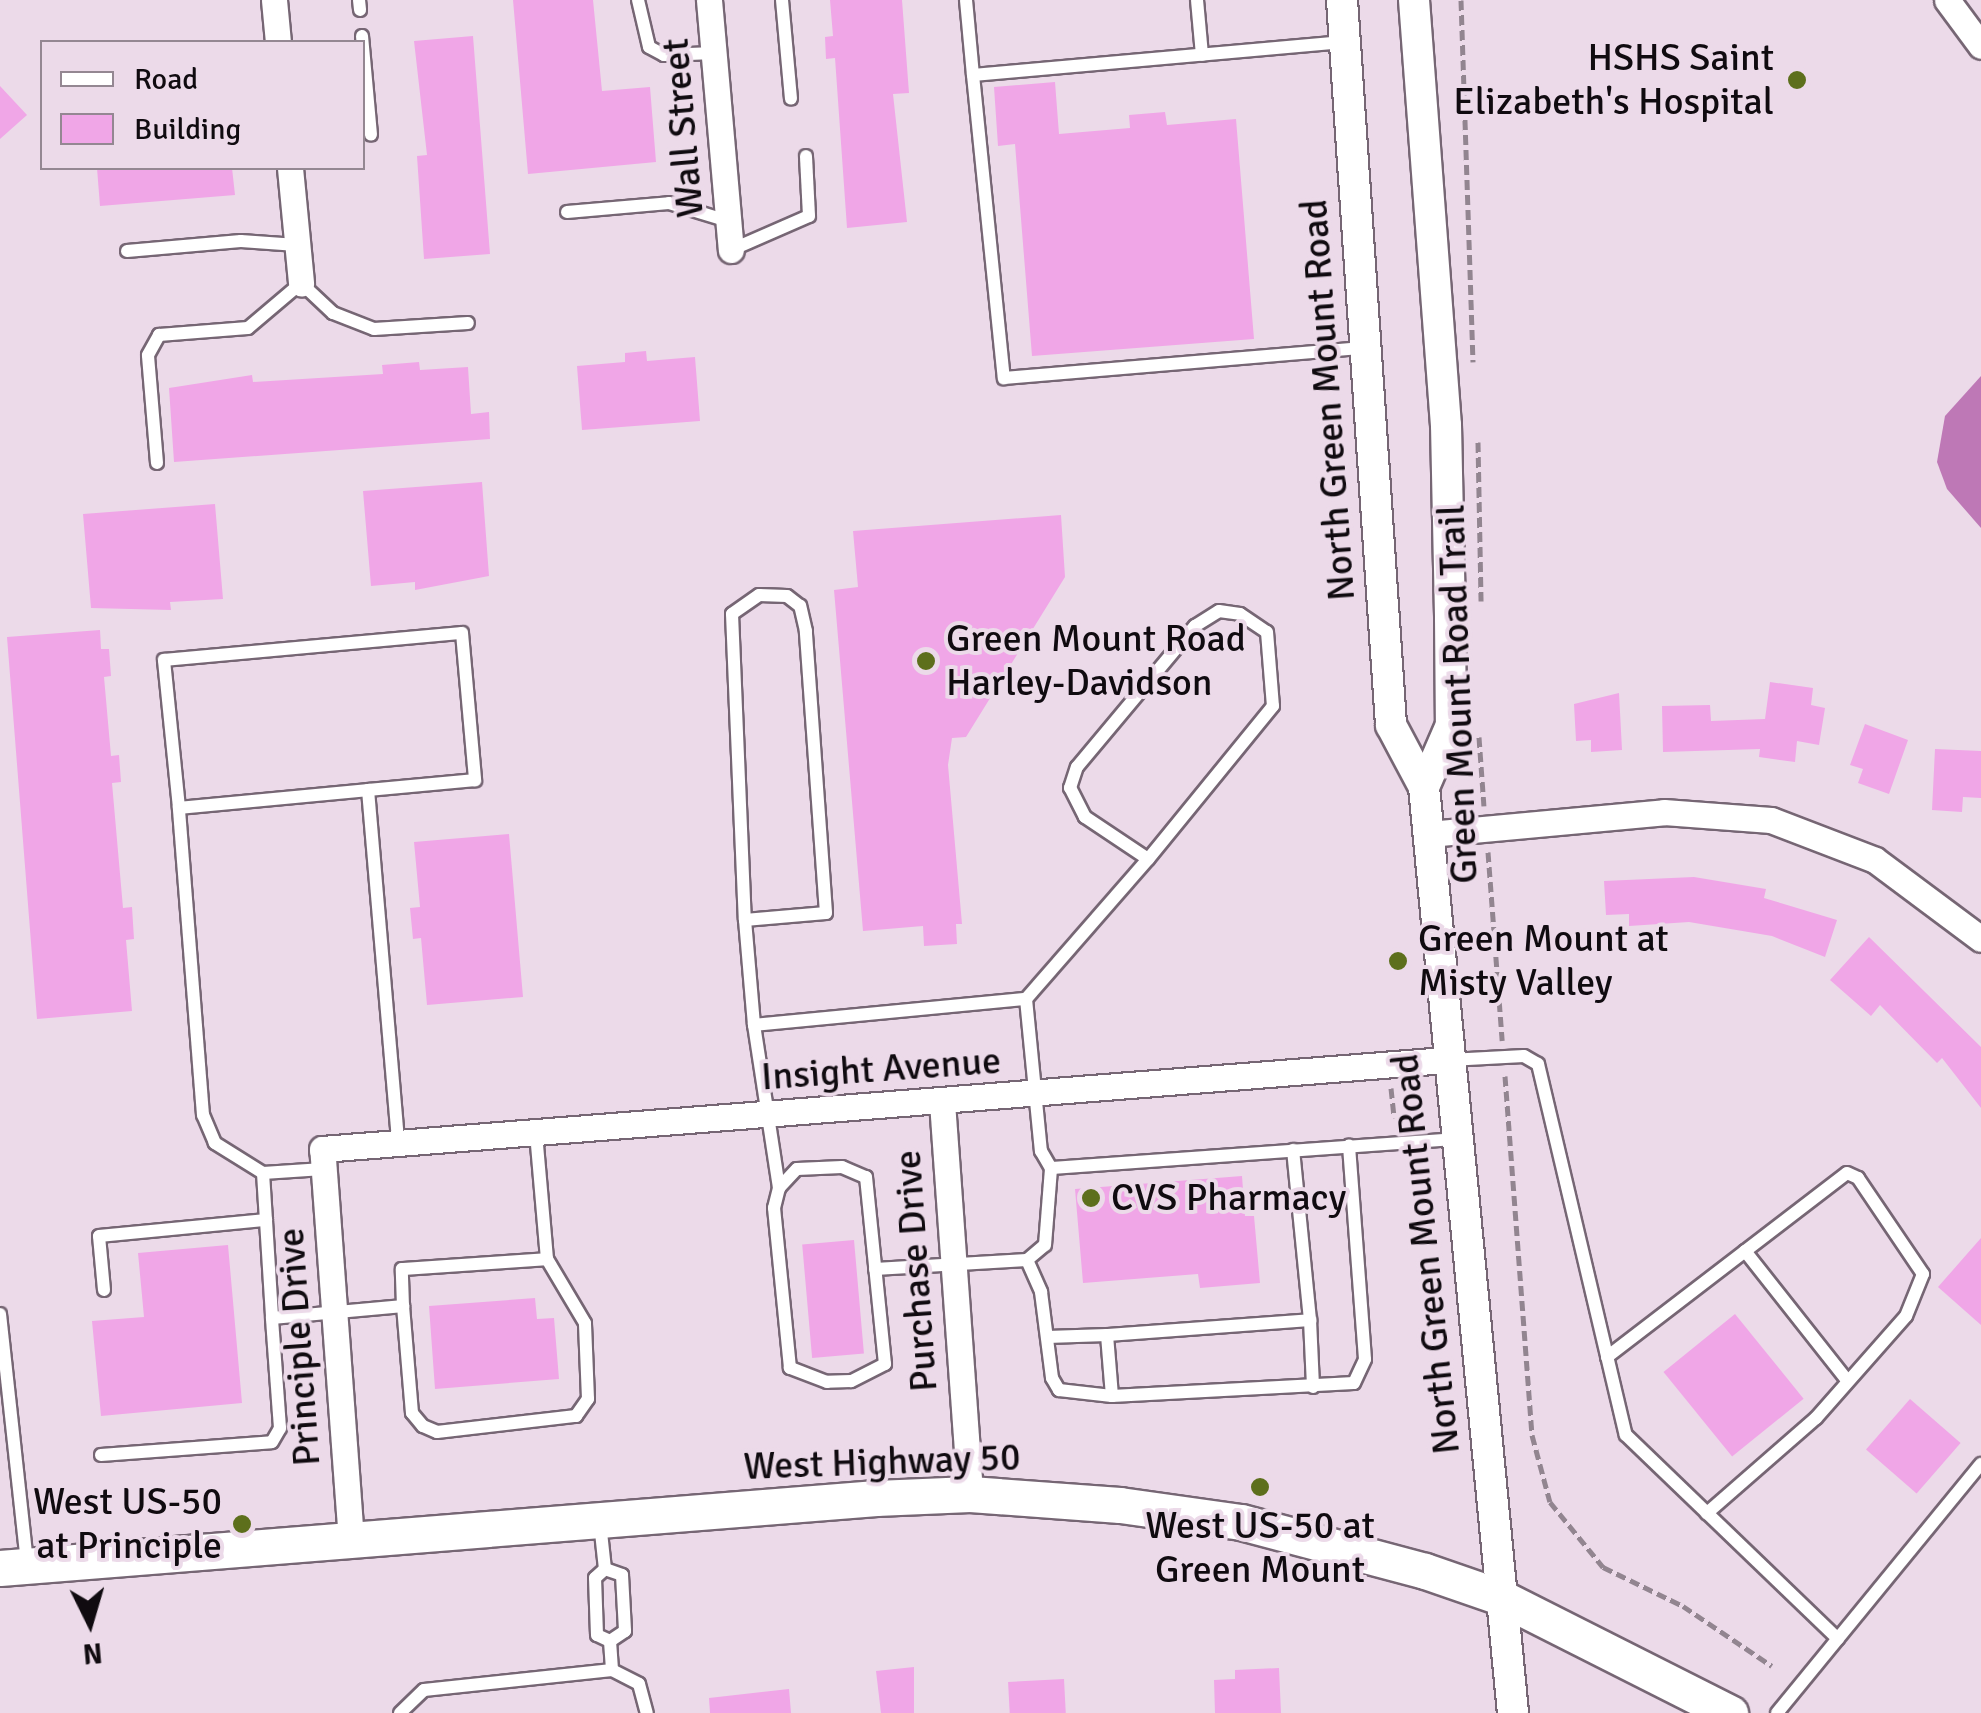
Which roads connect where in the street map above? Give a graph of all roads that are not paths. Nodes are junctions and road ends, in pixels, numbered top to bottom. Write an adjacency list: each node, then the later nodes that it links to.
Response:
1 (274, 0): 11 (street)
2 (638, 0): 15 (lane)
3 (709, 0): 15 (street, Wall Street)
4 (782, 0): 19 (lane)
5 (966, 0): 17 (lane)
6 (1197, 0): 16 (lane)
7 (1342, 0): 13 (street, North Green Mount Road)
8 (1414, 0): 32 (street, North Green Mount Road)
9 (1947, 0): 14 (street)
10 (362, 36): 12 (lane)
11 (278, 40)
12 (362, 40)
13 (1344, 42): 16 (lane); 30 (street, North Green Mount Road)
14 (1981, 46)
15 (714, 53): 24 (street, Wall Street)
16 (1202, 55): 17 (lane)
17 (973, 75): 30 (lane)
18 (365, 86): 20 (lane)
19 (791, 100)
20 (371, 135)
21 (806, 156): 26 (lane)
22 (290, 170): 25 (street)
23 (567, 212): 24 (lane)
24 (728, 221): 26 (street, Wall Street)
25 (298, 245): 27 (lane); 28 (street)
26 (731, 250)
27 (127, 251)
28 (301, 282): 29 (lane); 31 (lane)
29 (468, 322)
30 (1364, 348): 32 (street, North Green Mount Road)
31 (157, 463)
32 (1424, 788): 35 (street, North Green Mount Road)
33 (368, 790): 34 (lane); 34 (lane); 47 (lane)
34 (179, 808): 52 (lane)
35 (1429, 834): 38 (street); 41 (street, North Green Mount Road)
36 (1148, 859): 36 (lane); 39 (lane)
37 (745, 920): 37 (lane); 40 (lane)
38 (1977, 925)
39 (1026, 998): 40 (lane); 42 (lane)
40 (754, 1025): 44 (lane)
41 (1446, 1060): 42 (street, Insight Avenue); 46 (street, North Green Mount Road); 68 (lane)
42 (1036, 1094): 43 (street, Insight Avenue); 51 (lane)
43 (942, 1102): 44 (street, Insight Avenue); 58 (street, Purchase Drive)
44 (763, 1116): 45 (street, Insight Avenue); 53 (lane)
45 (536, 1133): 47 (street, Insight Avenue); 56 (lane)
46 (1455, 1139): 48 (lane); 81 (street, North Green Mount Road)
47 (398, 1143): 50 (street, Insight Avenue)
48 (1349, 1146): 49 (lane); 70 (lane)
49 (1292, 1150): 51 (lane); 65 (lane)
50 (323, 1159): 52 (lane); 62 (street, Principle Drive)
51 (1051, 1168): 57 (lane)
52 (263, 1173): 54 (lane)
53 (779, 1188): 59 (lane); 59 (lane)
54 (266, 1220): 60 (lane); 64 (lane)
55 (1745, 1250): 68 (lane); 69 (lane); 69 (lane)
56 (547, 1259): 61 (lane); 61 (lane)
57 (1027, 1260): 58 (lane); 67 (lane)
58 (953, 1264): 59 (lane); 75 (street, Purchase Drive)
59 (875, 1269)
60 (104, 1290)
61 (403, 1306): 62 (lane)
62 (332, 1311): 64 (lane); 78 (street, Principle Drive)
63 (0, 1314): 72 (lane)
64 (272, 1318): 73 (lane)
65 (1310, 1320): 66 (lane); 70 (lane)
66 (1107, 1335): 67 (lane); 71 (lane)
67 (1047, 1338): 71 (lane)
68 (1607, 1358): 76 (lane)
69 (1848, 1380): 76 (lane)
70 (1312, 1388): 71 (lane)
71 (1112, 1396)
72 (6, 1447): 79 (lane)
73 (102, 1456)
74 (1981, 1464): 82 (lane)
75 (970, 1494): 77 (main road, West Highway 50); 81 (main road, West Highway 50)
76 (1706, 1513): 82 (lane)
77 (600, 1521): 78 (main road, West Highway 50); 80 (lane)
78 (351, 1540): 79 (main road, West Highway 50)
79 (14, 1567)
80 (606, 1569): 83 (lane); 83 (lane)
81 (1500, 1597): 87 (street, North Green Mount Road); 88 (main road, West Highway 50)
82 (1838, 1639): 89 (lane)
83 (610, 1642): 84 (lane)
84 (612, 1670): 85 (lane); 86 (lane)
85 (400, 1713)
86 (647, 1713)
87 (1513, 1713)
88 (1730, 1713)
89 (1778, 1713)

